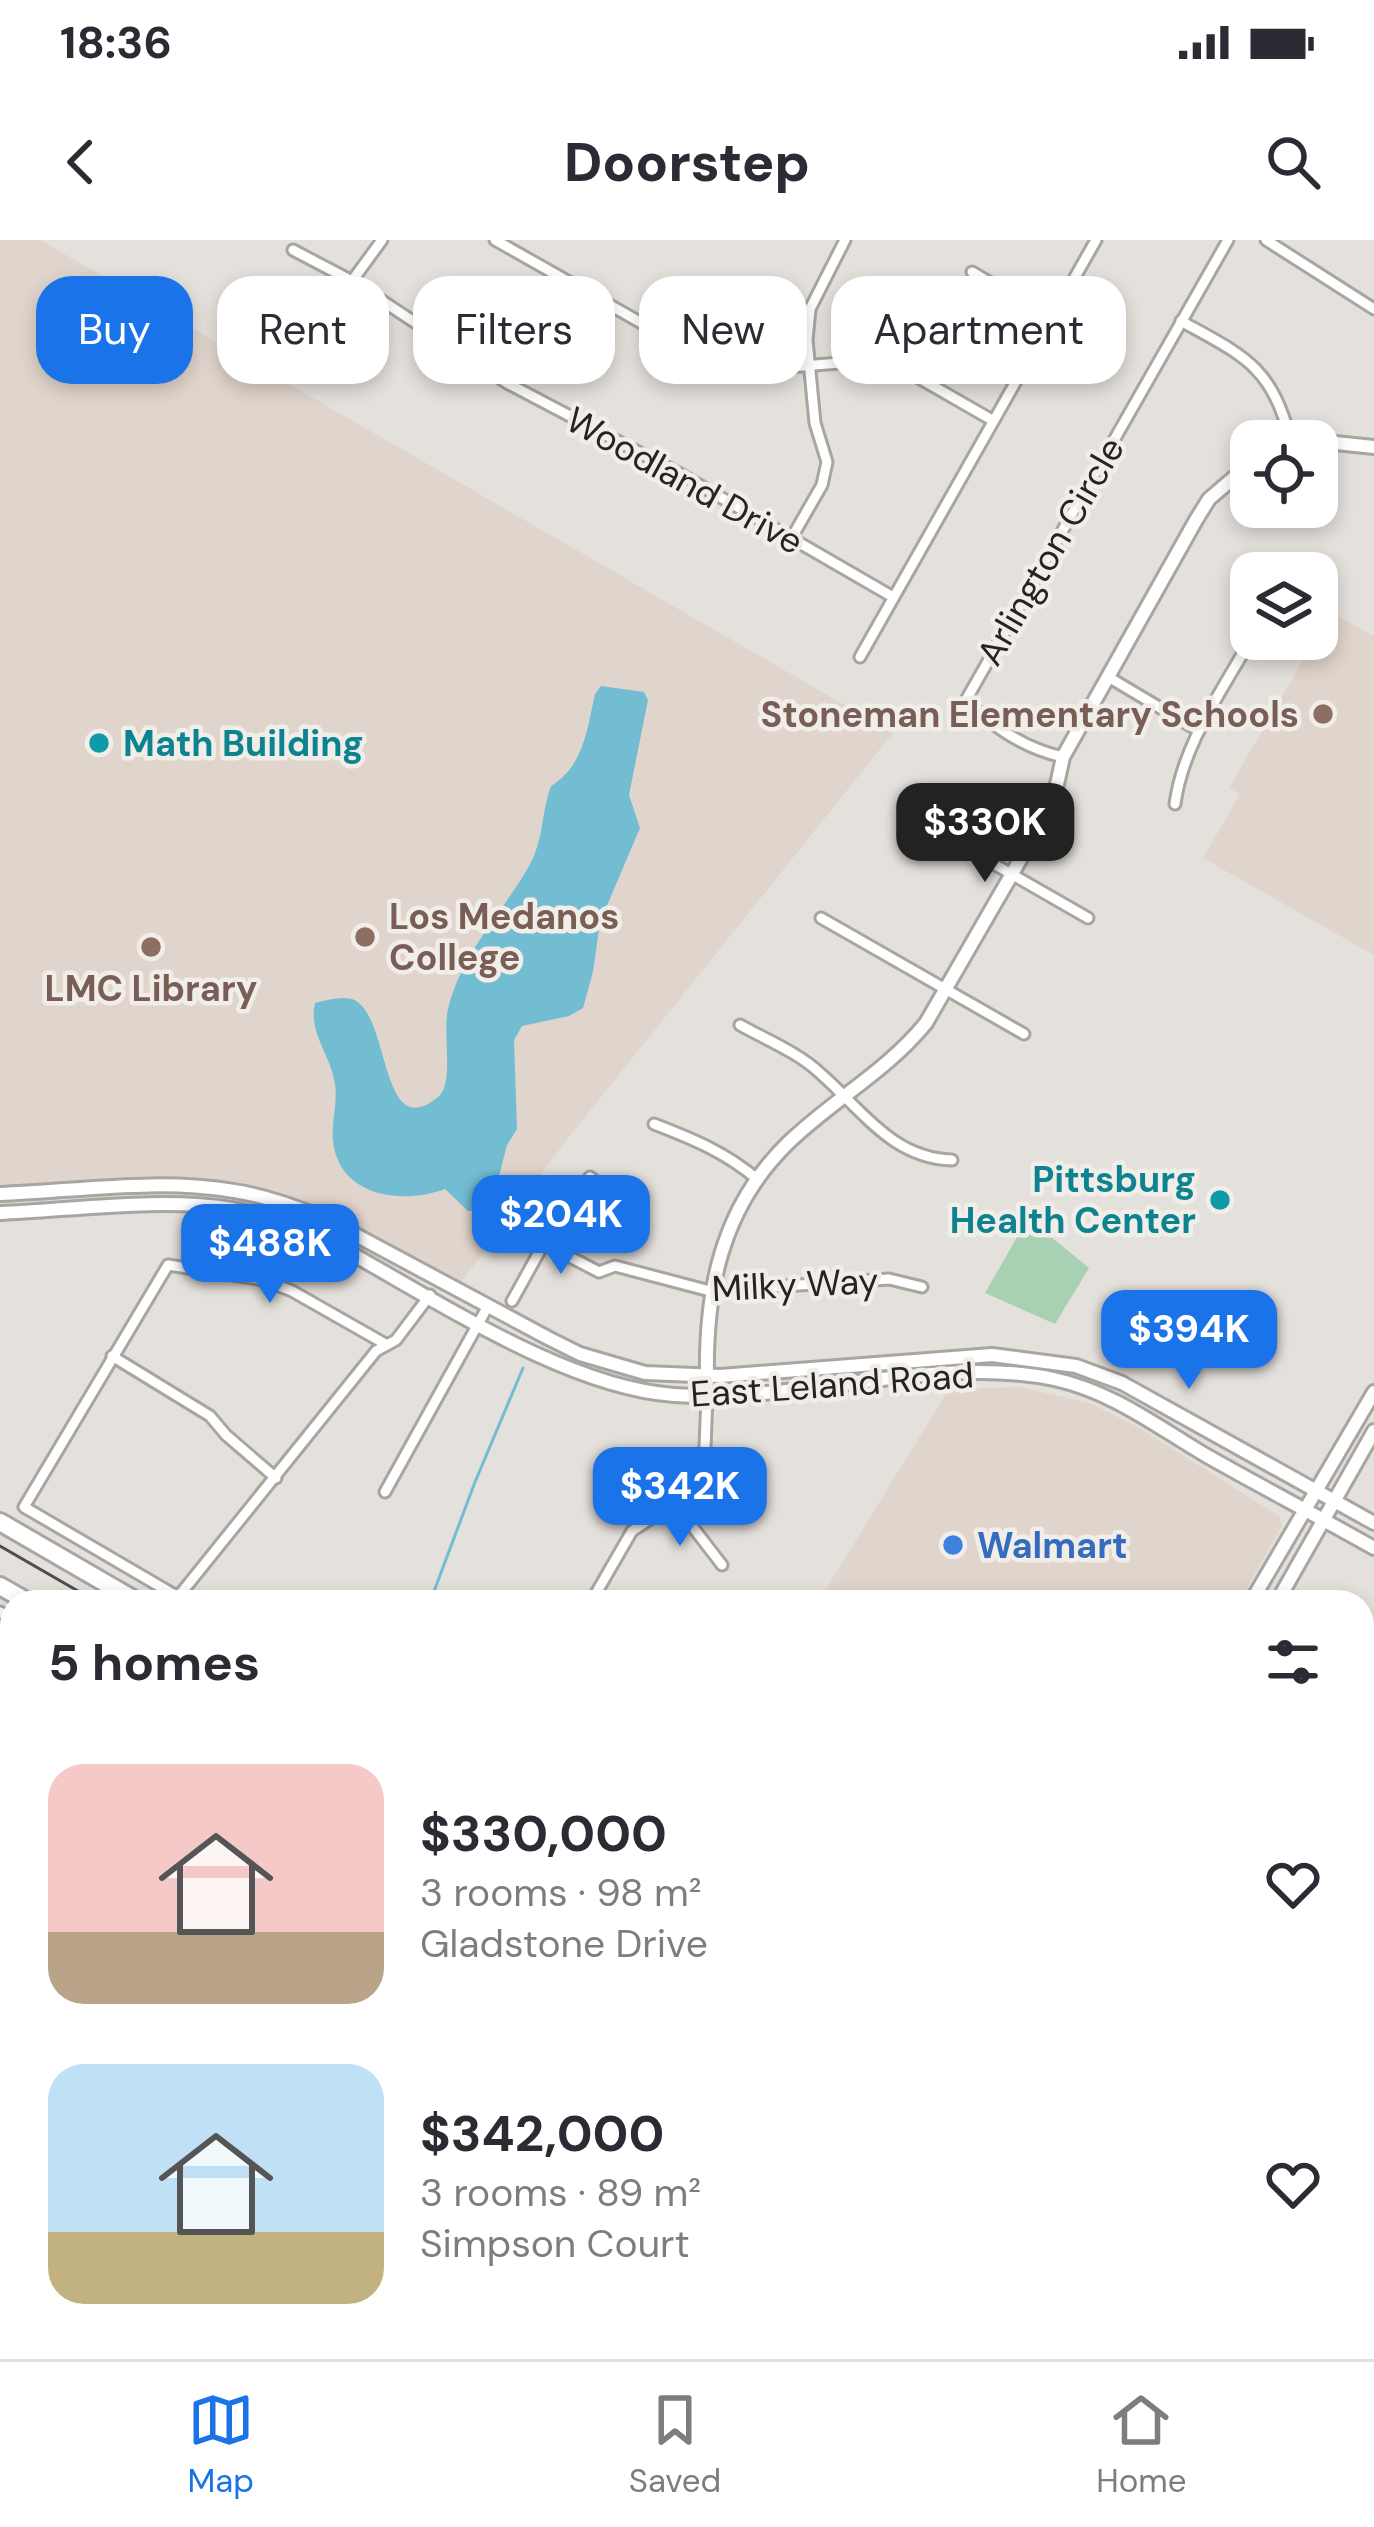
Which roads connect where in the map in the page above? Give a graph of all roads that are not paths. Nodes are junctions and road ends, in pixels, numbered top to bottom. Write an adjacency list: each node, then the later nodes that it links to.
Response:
1 (382, 240): 10 (street)
2 (495, 240): 16 (street)
3 (845, 240): 16 (street)
4 (1096, 240): 12 (street)
5 (1228, 240): 15 (street, Arlington Circle)
6 (1266, 240): 14 (street)
7 (293, 250): 9 (street, Woodland Drive)
8 (973, 272): 11 (street)
9 (342, 276)
10 (356, 276)
11 (980, 276)
12 (1075, 276)
13 (389, 305): 23 (street, Woodland Drive)
14 (1374, 309)
15 (1181, 321): 19 (street); 29 (street, Arlington Circle)
16 (811, 366): 18 (street); 23 (street)
17 (1012, 384): 18 (street)
18 (992, 420): 24 (street)
19 (1286, 420)
20 (1338, 443): 21 (main road)
21 (1374, 447)
22 (1230, 481): 27 (main road)
23 (791, 539): 24 (street, Woodland Drive)
24 (893, 597): 25 (street)
25 (860, 657)
26 (1239, 660): 28 (street)
27 (1110, 678): 28 (street); 29 (main road)
28 (1199, 731): 30 (street)
29 (1063, 757): 32 (main road)
30 (1175, 804)
31 (905, 813): 32 (street)
32 (1012, 875): 34 (street); 35 (main road)
33 (821, 918): 35 (street)
34 (1088, 918)
35 (944, 991): 37 (street); 38 (main road)
36 (740, 1025): 38 (street)
37 (1024, 1034)
38 (845, 1098): 40 (street); 41 (main road)
39 (654, 1124): 41 (street)
40 (952, 1160)
41 (758, 1180): 50 (main road)
42 (0, 1194): 44 (main road, East Leland Road)
43 (616, 1197): 47 (street)
44 (303, 1210): 46 (street); 53 (main road, East Leland Road)
45 (0, 1213): 46 (main road, East Leland Road)
46 (297, 1227): 48 (street); 51 (main road, East Leland Road)
47 (543, 1243): 50 (street, Milky Way); 52 (street)
48 (277, 1285): 55 (street); 56 (street)
49 (922, 1287): 50 (street, Milky Way)
50 (710, 1291): 57 (main road)
51 (430, 1295): 54 (main road, East Leland Road); 55 (street)
52 (512, 1300)
53 (488, 1306): 54 (street); 57 (main road, East Leland Road)
54 (479, 1323): 59 (main road, East Leland Road); 63 (street)
55 (387, 1345): 61 (street)
56 (112, 1356): 61 (street); 73 (street)
57 (707, 1376): 59 (main road); 62 (main road, East Leland Road)
58 (1374, 1392): 62 (main road)
59 (707, 1396): 65 (street); 66 (main road, East Leland Road)
60 (1374, 1432): 64 (main road)
61 (276, 1478): 74 (street)
62 (1317, 1490): 64 (main road, East Leland Road); 66 (main road)
63 (385, 1492)
64 (1335, 1500): 67 (main road); 69 (main road, East Leland Road)
65 (676, 1504): 71 (street); 75 (street)
66 (1306, 1511): 67 (main road, East Leland Road); 76 (main road)
67 (1324, 1520): 70 (main road, East Leland Road); 77 (main road)
68 (0, 1522): 72 (highway)
69 (1374, 1523)
70 (1374, 1548)
71 (722, 1564)
72 (117, 1590)
73 (166, 1590)
74 (184, 1590)
75 (598, 1590)
76 (1258, 1590)
77 (1284, 1590)

